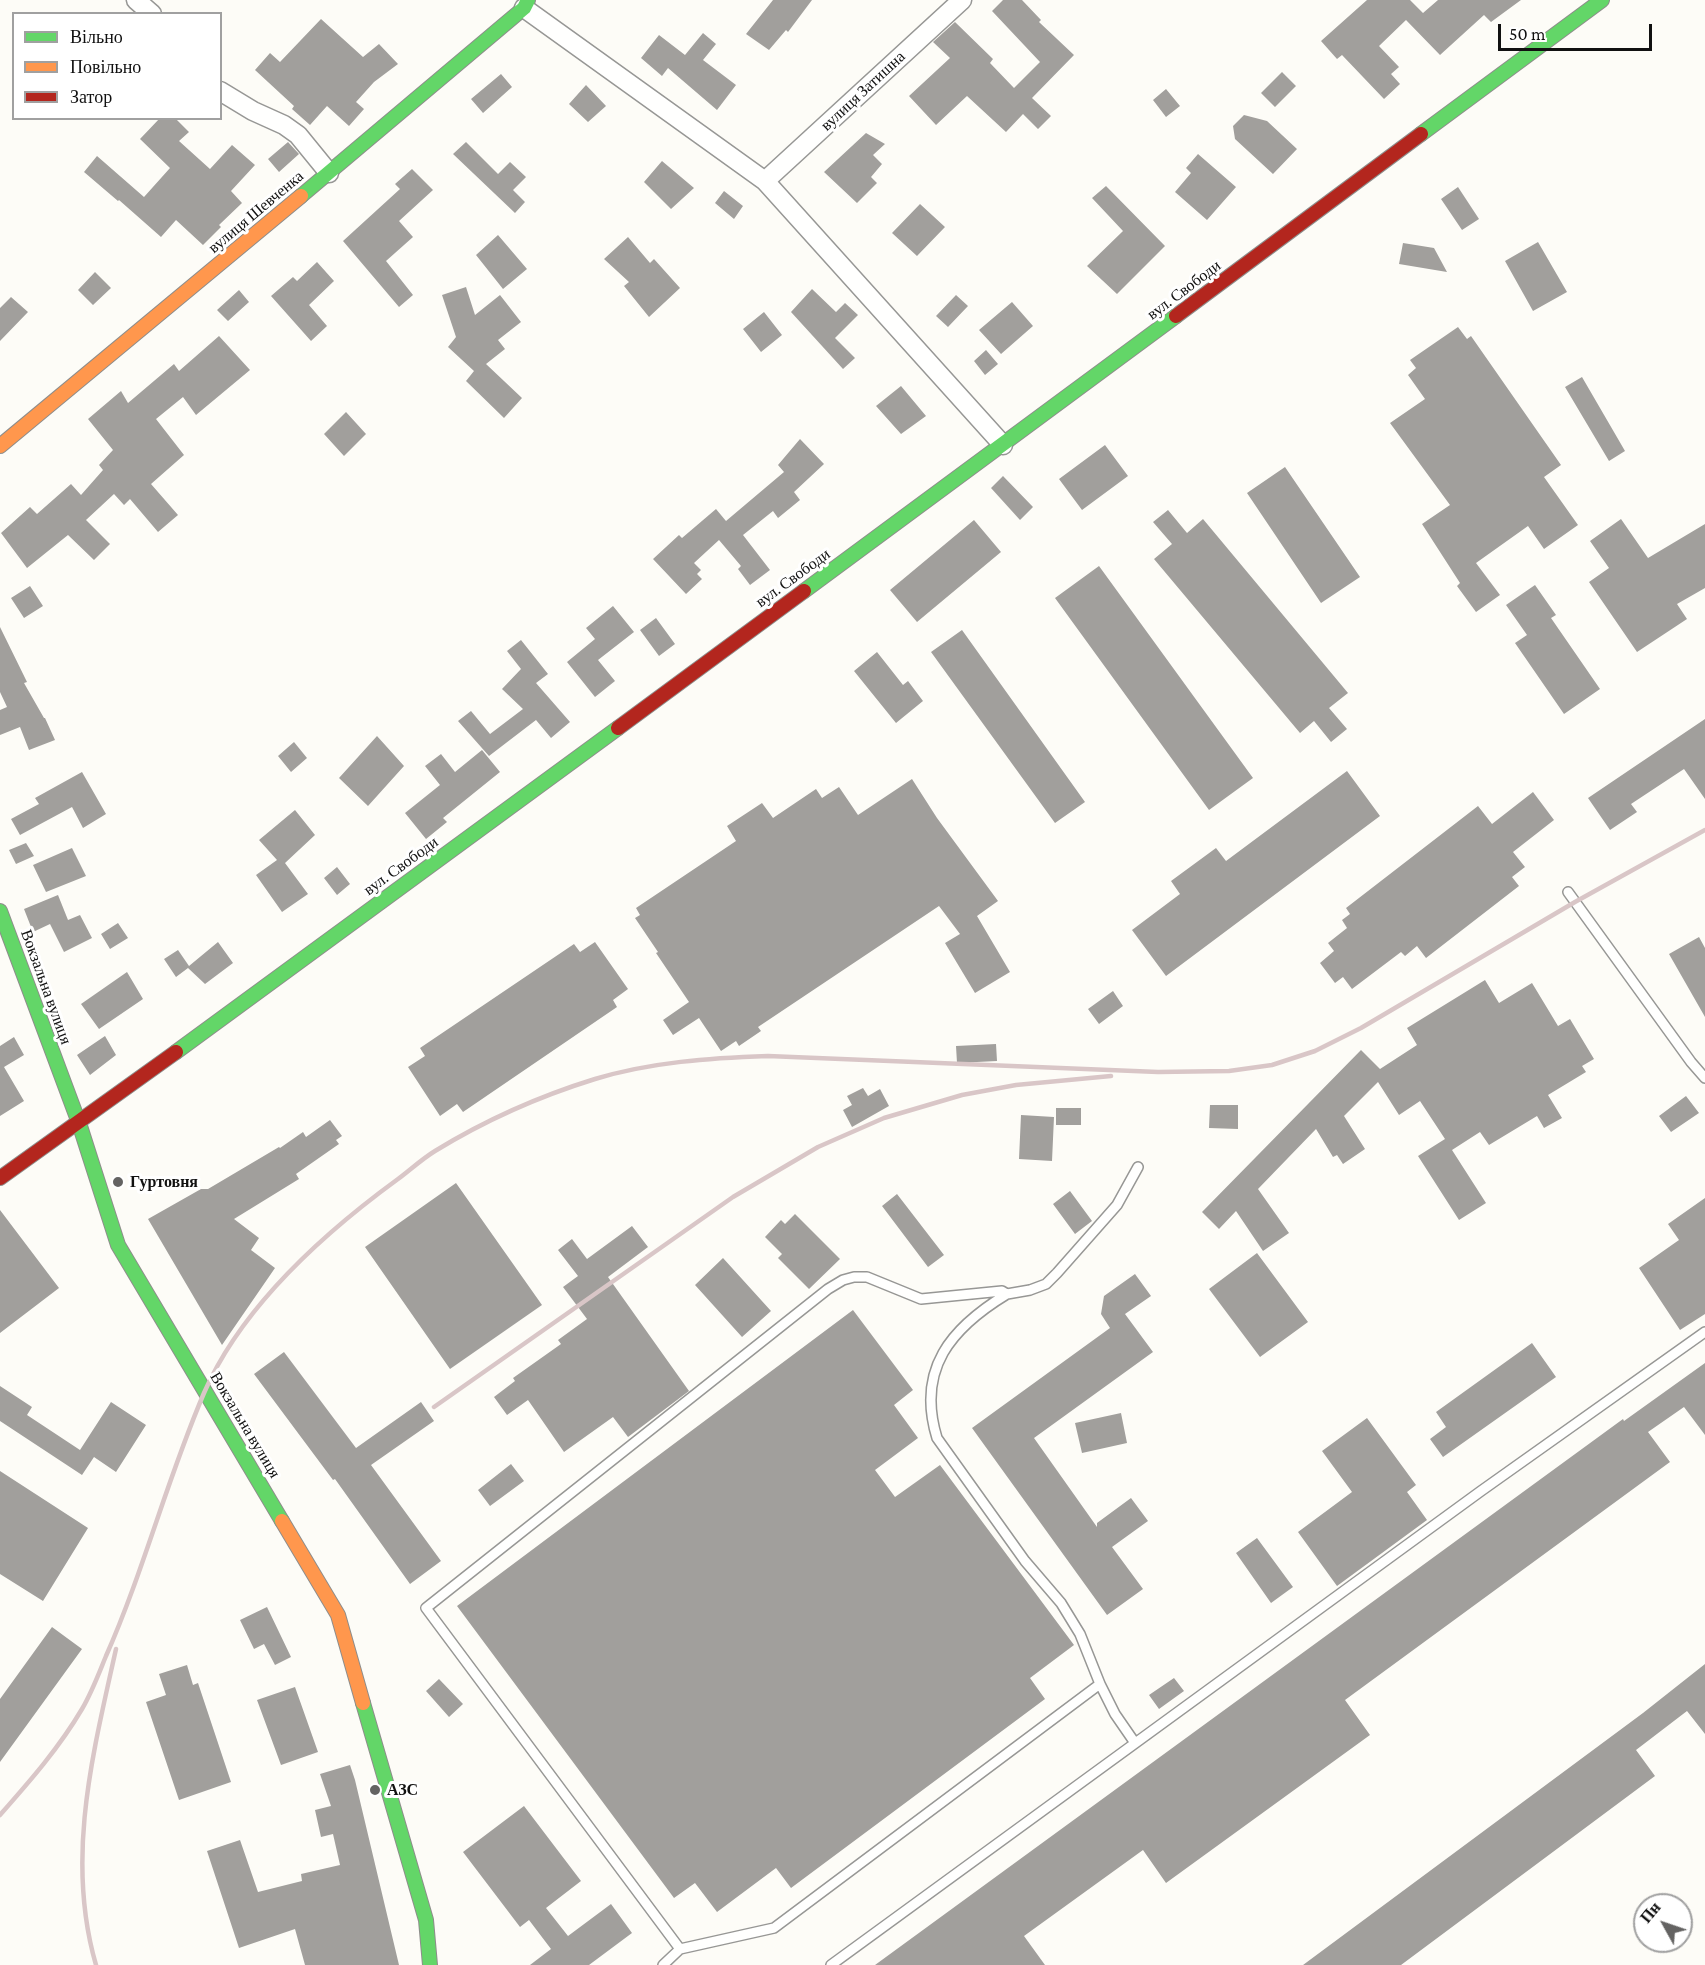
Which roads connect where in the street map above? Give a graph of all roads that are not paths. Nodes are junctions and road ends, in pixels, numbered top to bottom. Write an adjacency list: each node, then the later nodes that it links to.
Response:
1 (136, 0): 5 (street)
2 (962, 0): 8 (street, вулиця Затишна)
3 (1602, 0): 10 (street, вул. Свободи)
4 (526, 4): 7 (street, вулиця Шевченка); 8 (street)
5 (150, 12)
6 (222, 92): 7 (street)
7 (329, 173): 9 (street, вулиця Шевченка)
8 (765, 181): 10 (street)
9 (0, 445)
10 (1003, 445): 14 (street, вул. Свободи)
11 (1568, 892): 13 (lane)
12 (0, 911): 14 (street, Вокзальна вулиця)
13 (1705, 1078)
14 (79, 1123): 16 (street, вул. Свободи); 22 (street, Вокзальна вулиця)
15 (1138, 1167): 17 (lane)
16 (0, 1178)
17 (1007, 1294): 19 (lane); 21 (lane)
18 (1705, 1332): 20 (lane)
19 (1100, 1684): 20 (lane); 21 (lane)
20 (1136, 1743): 24 (lane)
21 (680, 1949): 23 (lane)
22 (430, 1965)
23 (663, 1965)
24 (831, 1965)

